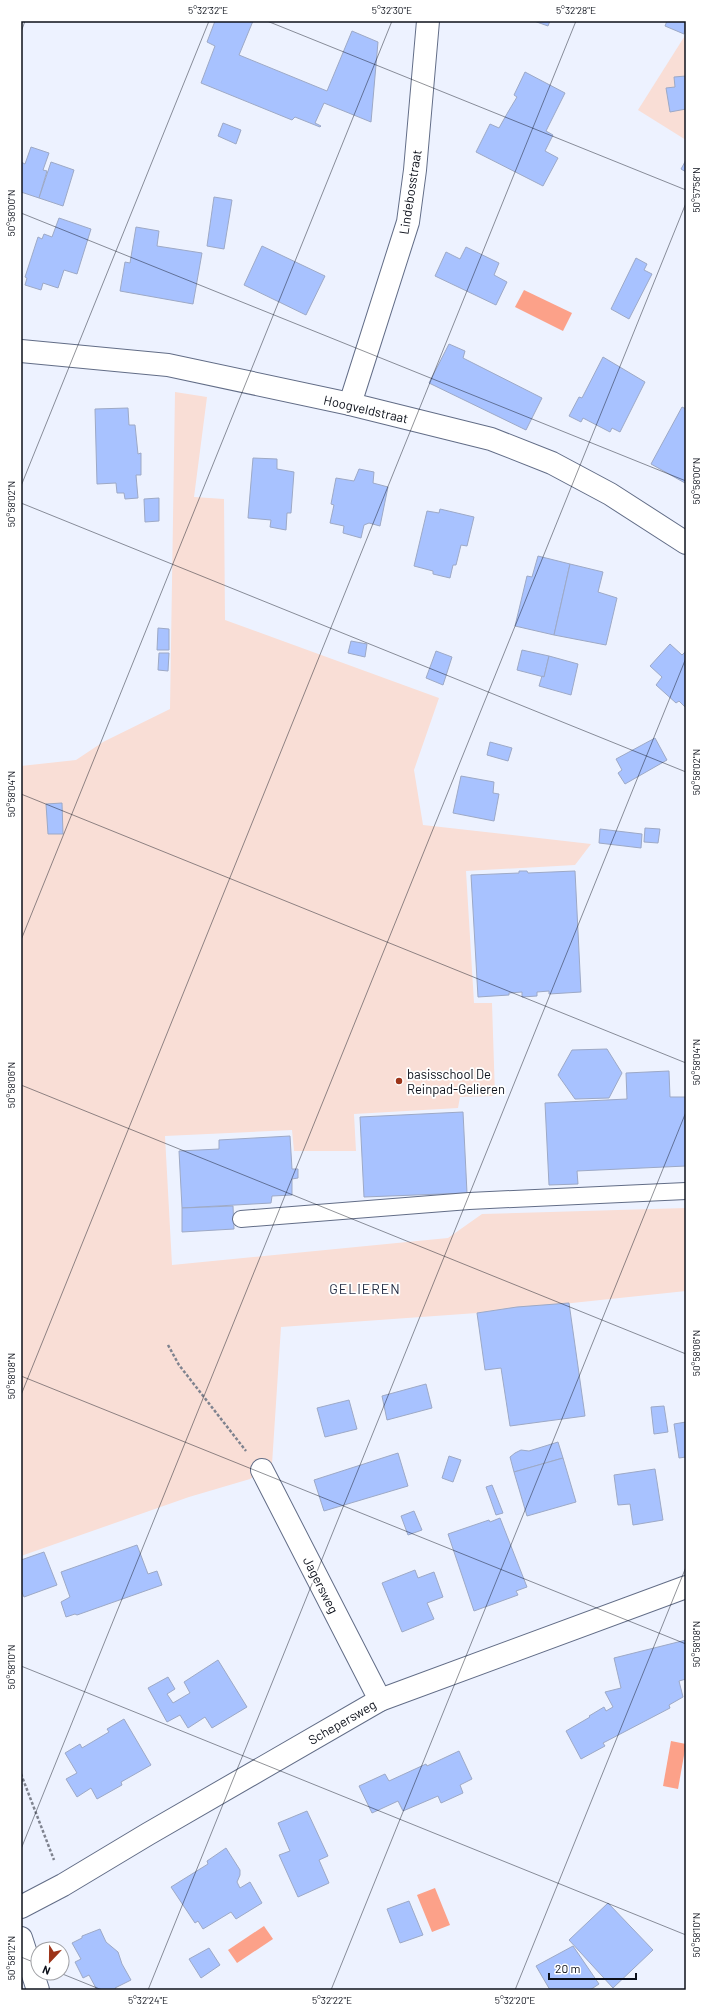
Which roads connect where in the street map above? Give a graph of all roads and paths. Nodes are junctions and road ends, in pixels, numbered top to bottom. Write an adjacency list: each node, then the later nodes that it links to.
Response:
1 (428, 21): 3 (street, Lindebosstraat)
2 (21, 351): 3 (street, Hoogveldstraat)
3 (350, 404): 4 (street, Hoogveldstraat)
4 (686, 543)
5 (686, 1191): 6 (lane)
6 (240, 1219)
7 (168, 1345): 8 (path)
8 (262, 1470): 10 (street, Jagersweg)
9 (686, 1587): 10 (street, Schepersweg)
10 (380, 1700): 12 (street, Schepersweg)
11 (21, 1774): 12 (path)
12 (63, 1885): 13 (street, Schepersweg)
13 (21, 1907)
14 (21, 1938): 15 (street)
15 (38, 1990)

